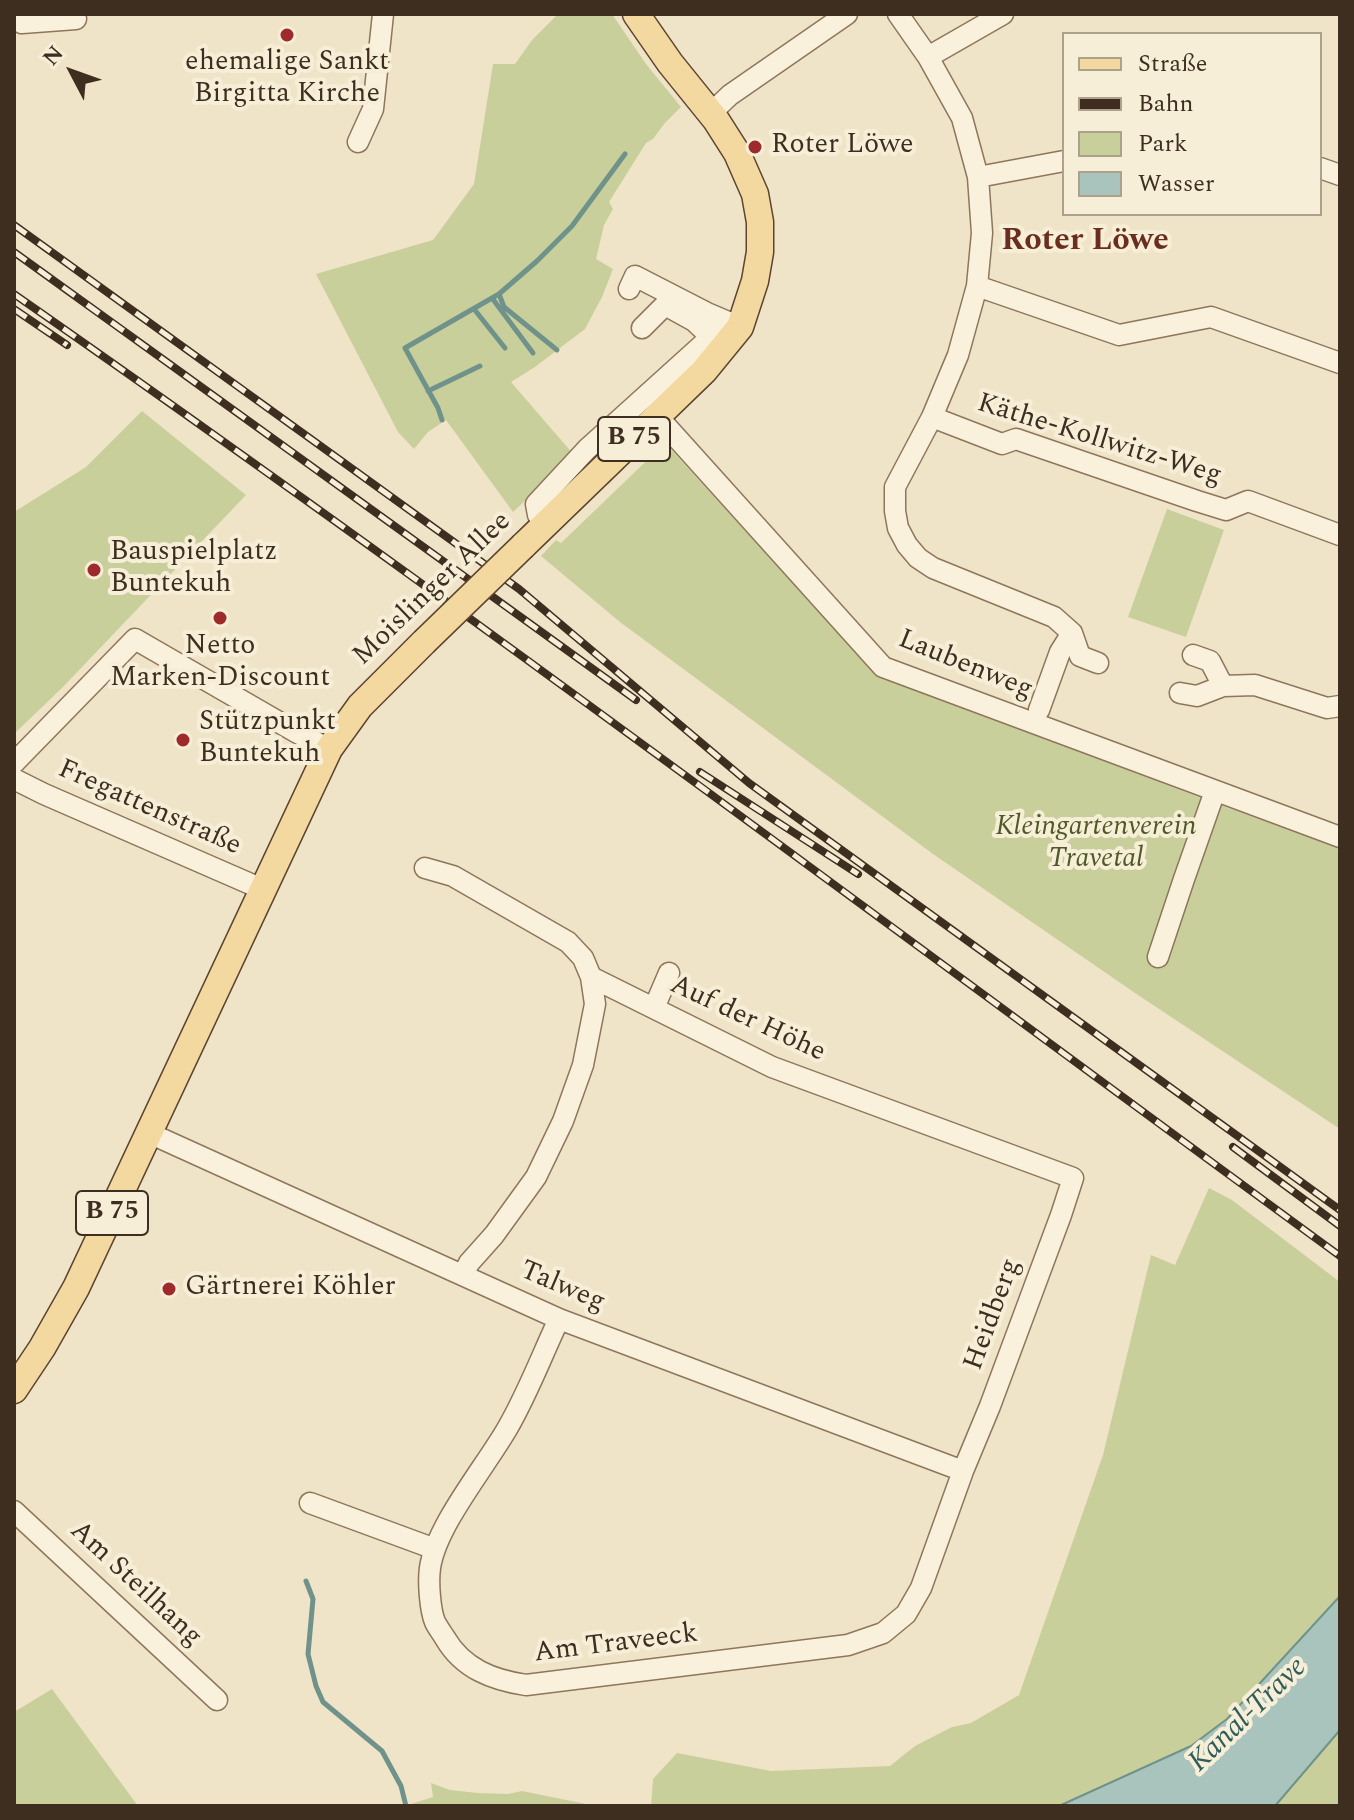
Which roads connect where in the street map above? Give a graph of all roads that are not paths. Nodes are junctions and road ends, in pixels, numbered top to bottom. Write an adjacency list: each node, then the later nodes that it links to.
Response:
1 (14, 14): 7 (street)
2 (383, 14): 10 (street)
3 (636, 14): 9 (main road, Moislinger Allee / B 75)
4 (847, 14): 9 (street)
5 (898, 14): 8 (street)
6 (1003, 14): 8 (street)
7 (76, 19)
8 (928, 57): 12 (street)
9 (711, 113): 15 (main road, Moislinger Allee / B 75)
10 (358, 142)
11 (1062, 161): 12 (street)
12 (978, 177): 13 (street)
13 (977, 286): 18 (street); 20 (street)
14 (629, 289): 15 (street)
15 (740, 327): 17 (street); 19 (main road, Moislinger Allee / B 75)
16 (642, 328): 17 (street)
17 (711, 337): 21 (street)
18 (1340, 363)
19 (658, 417): 21 (main road, Moislinger Allee / B 75); 33 (street, Laubenweg)
20 (932, 417): 22 (street, Käthe-Kollwitz-Weg); 23 (street)
21 (546, 524): 30 (main road, Moislinger Allee / B 75, bridge)
22 (1340, 535)
23 (1072, 633): 25 (street); 29 (street)
24 (1193, 655): 26 (street)
25 (1098, 663)
26 (1223, 686): 27 (street); 28 (street)
27 (1180, 693)
28 (1340, 706)
29 (1039, 710)
30 (329, 749): 31 (street); 36 (main road, Moislinger Allee / B 75)
31 (14, 763)
32 (14, 779): 36 (street, Fregattenstraße)
33 (1215, 791): 34 (street, Laubenweg); 37 (street)
34 (1340, 837)
35 (425, 868): 39 (street)
36 (262, 889): 41 (main road, Moislinger Allee / B 75)
37 (1158, 957)
38 (669, 973): 40 (street)
39 (591, 977): 40 (street, Auf der Höhe); 43 (street)
40 (654, 1008): 42 (street, Auf der Höhe)
41 (149, 1133): 43 (street, Talweg); 45 (main road, Moislinger Allee / B 75)
42 (1073, 1178): 46 (street, Heidberg)
43 (463, 1275): 44 (street, Talweg)
44 (559, 1319): 46 (street, Talweg); 49 (street, Am Traveeck)
45 (14, 1390)
46 (963, 1471): 49 (street, Am Traveeck)
47 (310, 1503): 49 (street)
48 (14, 1511): 50 (street, Am Steilhang)
49 (435, 1549)
50 (217, 1700)

